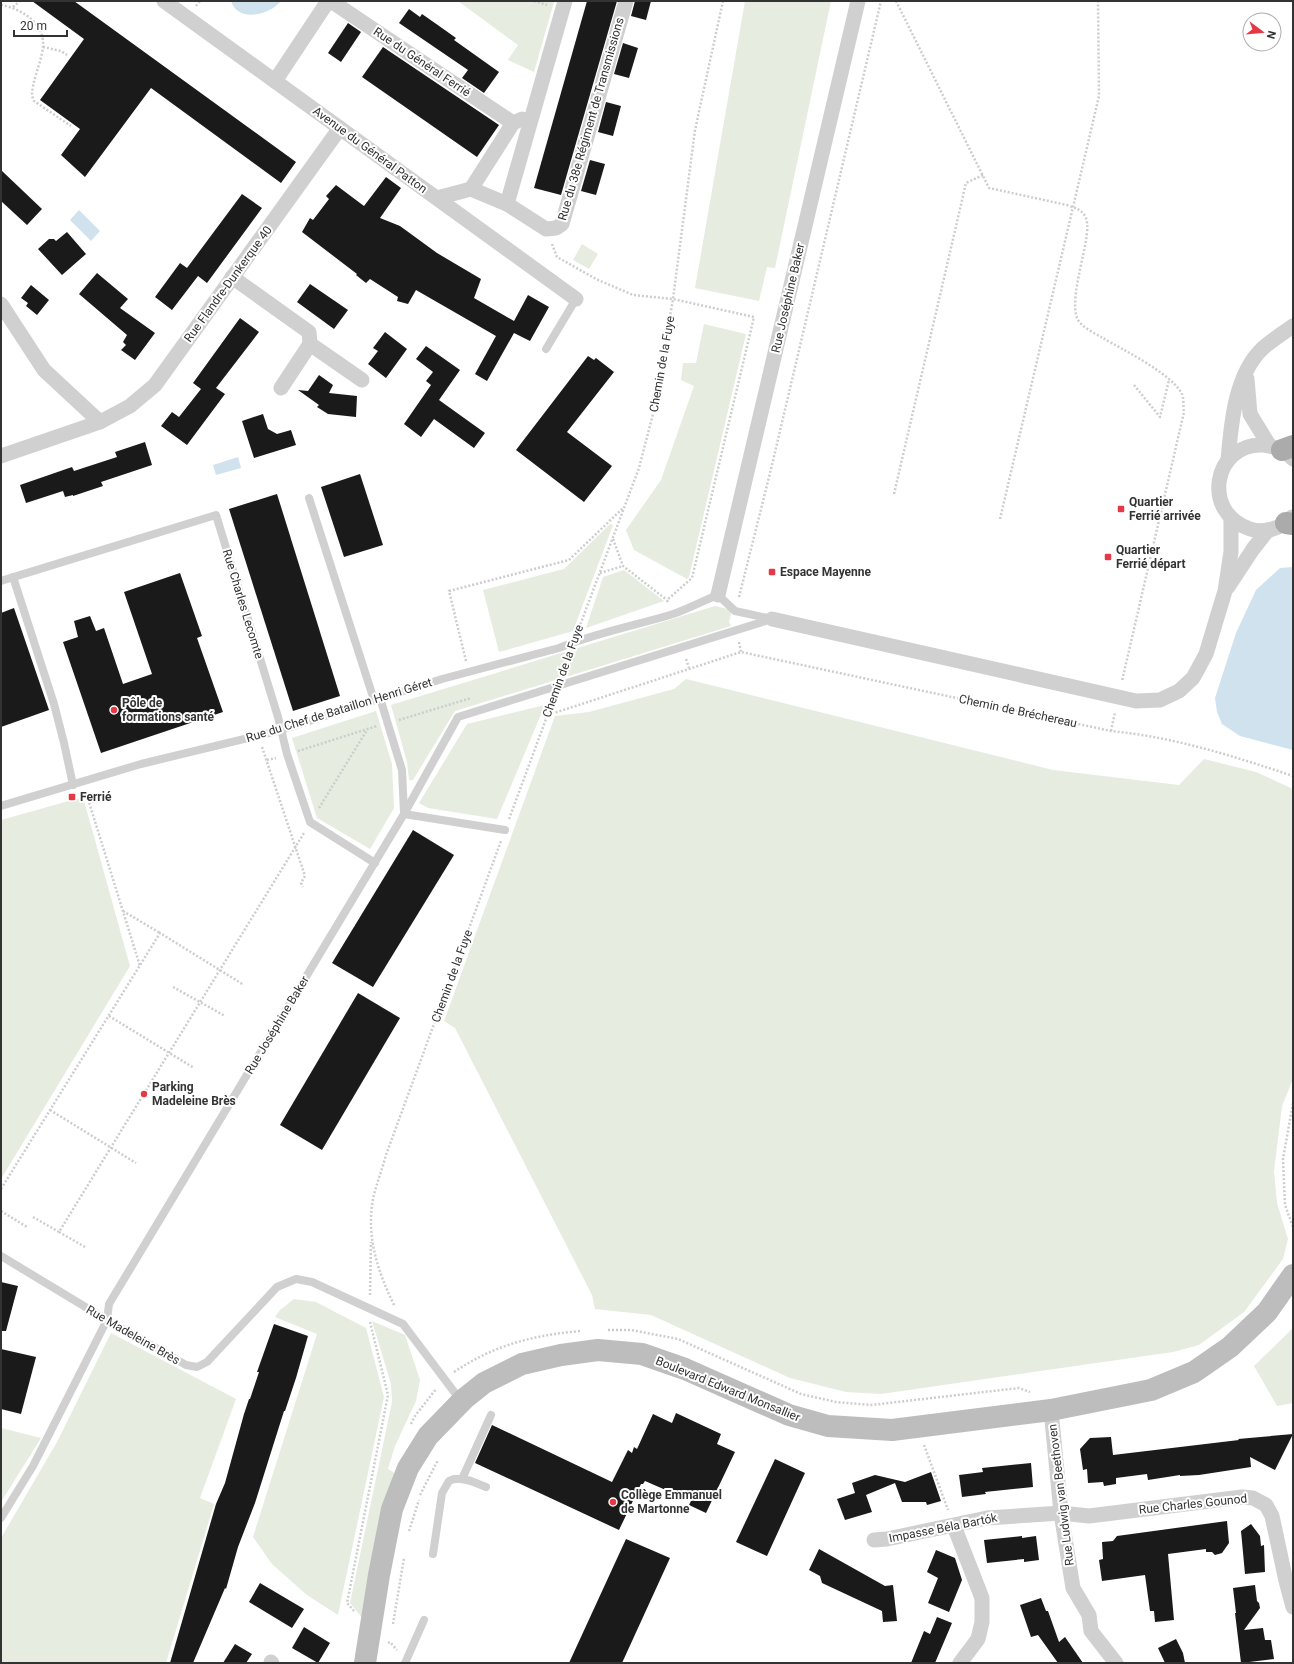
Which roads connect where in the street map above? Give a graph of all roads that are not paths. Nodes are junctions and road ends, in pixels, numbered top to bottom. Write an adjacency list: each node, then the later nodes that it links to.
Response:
1 (164, 1): 6 (street, Avenue du Général Patton)
2 (330, 1): 6 (street); 8 (street, Rue du Général Ferrié)
3 (565, 1): 7 (street)
4 (626, 1): 12 (street, Rue du 38e Régiment de Transmissions)
5 (858, 1): 32 (street, Rue Joséphine Baker)
6 (275, 81): 9 (street, Avenue du Général Patton)
7 (533, 115): 8 (street); 12 (street)
8 (513, 123): 10 (street)
9 (340, 128): 11 (street, Avenue du Général Patton); 13 (street, Rue Flandre-Dunkerque 40)
10 (471, 189): 11 (street); 12 (street, Rue du 38e Régiment de Transmissions)
11 (437, 198): 14 (street, Avenue du Général Patton)
12 (507, 204)
13 (232, 277): 17 (street); 22 (street, Rue Flandre-Dunkerque 40)
14 (576, 299): 18 (lane)
15 (1, 304): 22 (street)
16 (1293, 326): 19 (street)
17 (310, 344): 20 (street); 21 (street)
18 (546, 349)
19 (1246, 370): 23 (street); 25 (street)
20 (362, 380)
21 (281, 388)
22 (100, 422): 24 (street, Rue Flandre-Dunkerque 40)
23 (1284, 450): 25 (street)
24 (1, 456)
25 (1228, 460): 27 (street)
26 (309, 498): 34 (lane)
27 (1231, 518): 28 (street); 31 (street)
28 (1285, 523): 31 (street)
29 (13, 577): 30 (lane); 35 (lane, Rue Charles Lecomte); 36 (lane)
30 (1, 581)
31 (1226, 591): 33 (street)
32 (718, 595): 33 (lane); 34 (lane, Rue du Chef de Bataillon Henri Géret)
33 (772, 619): 38 (lane, Rue Joséphine Baker)
34 (377, 699): 35 (lane, Rue du Chef de Bataillon Henri Géret); 38 (lane)
35 (281, 730): 36 (lane, Rue du Chef de Bataillon Henri Géret); 40 (lane, Rue Charles Lecomte)
36 (72, 785): 37 (lane, Rue du Chef de Bataillon Henri Géret)
37 (1, 806)
38 (404, 814): 39 (lane); 40 (lane, Rue Joséphine Baker)
39 (505, 830)
40 (375, 862): 43 (lane, Rue Joséphine Baker)
41 (1, 1256): 43 (lane, Rue Madeleine Brès)
42 (1293, 1275): 45 (street, Boulevard Edward Monsallier)
43 (107, 1320): 44 (lane, Rue Madeleine Brès); 50 (lane, Rue Joséphine Baker)
44 (461, 1402): 45 (street, Boulevard Edward Monsallier); 56 (street, Boulevard Edward Monsallier)
45 (1051, 1410): 49 (street, Rue Ludwig van Beethoven)
46 (491, 1415): 47 (lane)
47 (462, 1479): 48 (lane); 53 (lane)
48 (486, 1487)
49 (1061, 1513): 51 (street, Impasse Béla Bartók); 54 (street, Rue Charles Gounod); 59 (street, Rue Ludwig van Beethoven)
50 (1, 1518)
51 (954, 1526): 52 (street, Impasse Béla Bartók); 58 (street)
52 (874, 1540)
53 (433, 1554)
54 (1293, 1607)
55 (424, 1620): 57 (lane)
56 (365, 1663)
57 (405, 1663)
58 (960, 1663)
59 (1116, 1663)

